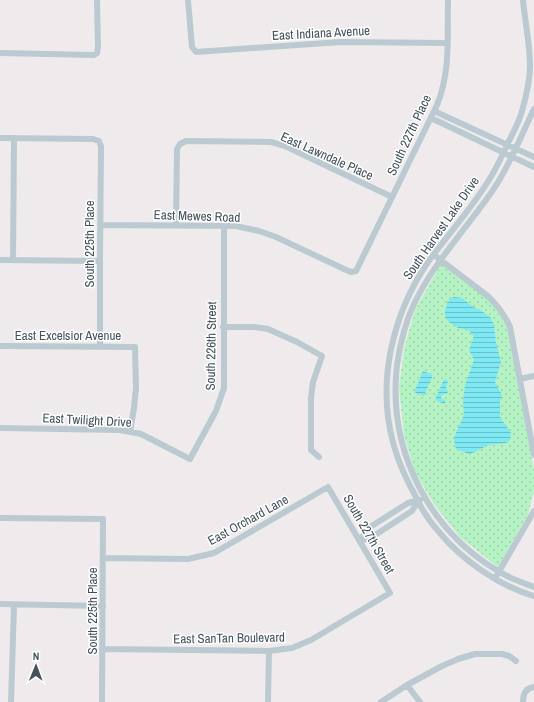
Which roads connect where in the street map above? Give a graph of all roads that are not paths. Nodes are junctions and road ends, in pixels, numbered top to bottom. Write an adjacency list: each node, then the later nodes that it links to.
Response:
1 (97, 0): 6 (street)
2 (188, 0): 5 (street, East Indiana Avenue)
3 (448, 0): 5 (street, South 227th Place)
4 (523, 0): 12 (street, South Harvest Lake Drive)
5 (447, 43): 8 (street, South 227th Place)
6 (0, 53)
7 (534, 109): 13 (street, South Harvest Lake Drive)
8 (434, 111): 9 (street, South 227th Place); 12 (street)
9 (431, 118): 14 (street); 18 (street, South 227th Place)
10 (0, 138): 11 (street)
11 (14, 138): 19 (street, South 225th Place); 24 (street)
12 (508, 145): 13 (street); 14 (street, South Harvest Lake Drive)
13 (516, 149): 15 (street, South Harvest Lake Drive); 16 (street)
14 (504, 153): 15 (street); 22 (street, South Harvest Lake Drive)
15 (512, 157): 17 (street); 25 (street, South Harvest Lake Drive)
16 (534, 157)
17 (534, 167)
18 (392, 197): 20 (street, East Lawndale Place); 27 (street, South 227th Place)
19 (100, 225): 20 (street, East Mewes Road); 26 (street, South 225th Place)
20 (176, 225): 21 (street, East Mewes Road)
21 (224, 226): 27 (street, East Mewes Road); 28 (street, South 226th Street)
22 (434, 254): 25 (street); 40 (street, South Harvest Lake Drive)
23 (0, 260): 24 (street)
24 (13, 260): 26 (street)
25 (441, 260): 32 (street); 39 (street, South Harvest Lake Drive)
26 (100, 261): 30 (street, South 225th Place)
27 (356, 271)
28 (223, 327): 36 (street); 37 (street, South 226th Street)
29 (0, 346): 30 (street, East Excelsior Avenue)
30 (100, 346): 34 (street, East Excelsior Avenue)
31 (534, 376): 32 (street)
32 (520, 379): 35 (street)
33 (0, 428): 34 (street, East Twilight Drive)
34 (130, 432): 37 (street, East Twilight Drive)
35 (534, 455)
36 (318, 456)
37 (190, 459)
38 (328, 487): 46 (street, South 227th Street); 47 (street, East Orchard Lane)
39 (425, 497): 40 (street); 48 (street, South Harvest Lake Drive)
40 (418, 501): 42 (street); 45 (street); 49 (street, South Harvest Lake Drive)
41 (534, 511): 44 (street)
42 (386, 517): 45 (street); 46 (street)
43 (0, 518): 47 (street, South 225th Place)
44 (532, 518): 48 (street)
45 (391, 525): 46 (street)
46 (360, 541): 51 (street, South 227th Street)
47 (103, 558): 55 (street, South 225th Place)
48 (499, 571): 49 (street); 50 (street, South Harvest Lake Drive)
49 (495, 578): 52 (street, South Harvest Lake Drive)
50 (534, 587)
51 (390, 593): 57 (street, East SanTan Boulevard)
52 (534, 596)
53 (0, 604): 54 (street)
54 (14, 605): 55 (street); 61 (street)
55 (102, 606): 56 (street, South 225th Place)
56 (102, 649): 57 (street, East SanTan Boulevard); 62 (street, South 225th Place)
57 (269, 651): 63 (street)
58 (516, 661): 59 (street)
59 (407, 685): 64 (street); 65 (street)
60 (532, 687): 66 (street)
61 (11, 702)
62 (102, 702)
63 (268, 702)
64 (381, 702)
65 (420, 702)
66 (523, 702)

